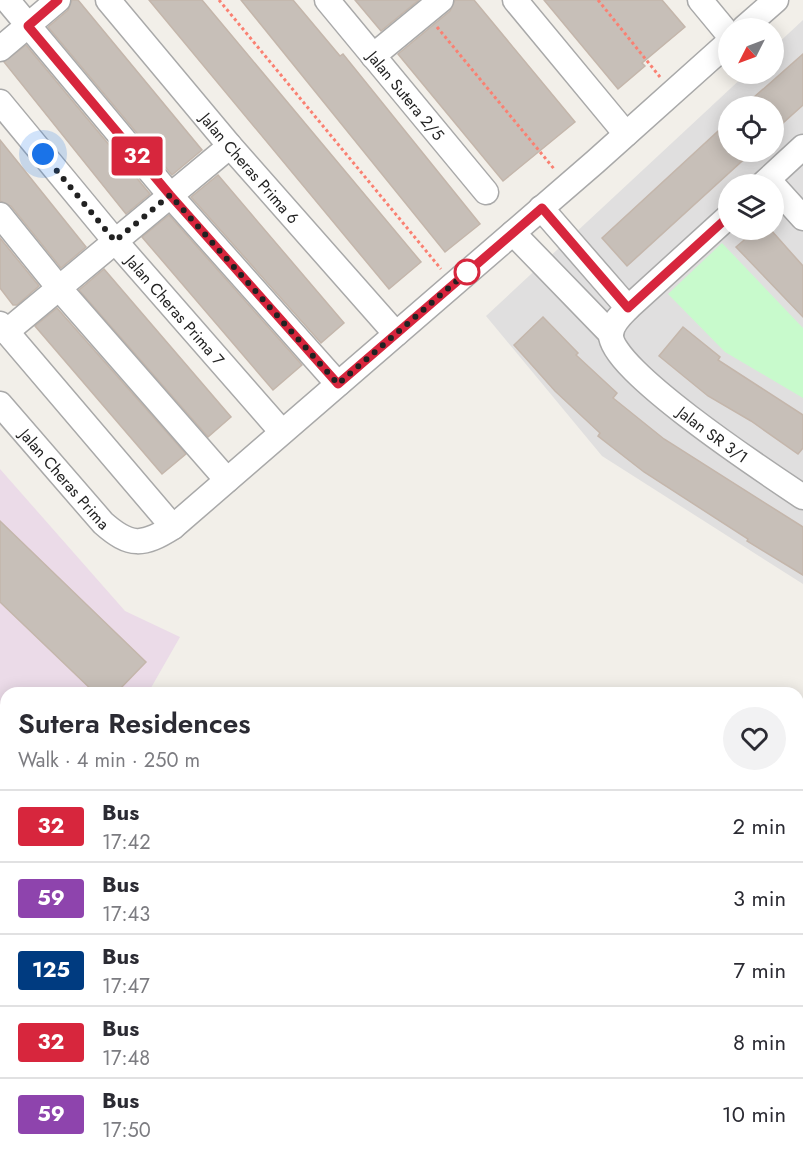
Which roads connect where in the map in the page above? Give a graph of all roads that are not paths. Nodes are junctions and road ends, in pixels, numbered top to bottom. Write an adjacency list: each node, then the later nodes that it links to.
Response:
1 (7, 0): 11 (street)
2 (58, 0): 11 (street)
3 (108, 0): 17 (street, Jalan Cheras Prima 6)
4 (327, 0): 14 (street, Jalan Sutera 2/5)
5 (515, 0): 16 (street)
6 (700, 0): 10 (street)
7 (776, 0): 9 (street)
8 (433, 6): 14 (street)
9 (755, 18)
10 (718, 22)
11 (28, 26): 12 (street); 21 (street)
12 (0, 49)
13 (718, 52): 16 (street)
14 (373, 56): 20 (street, Jalan Sutera 2/5)
15 (0, 102): 28 (street, Jalan Cheras Prima 7)
16 (626, 134): 23 (street)
17 (230, 146): 21 (street); 32 (street, Jalan Cheras Prima 6)
18 (803, 147): 19 (street)
19 (778, 174)
20 (486, 192)
21 (170, 195): 28 (street); 34 (street)
22 (784, 199): 25 (street)
23 (542, 208): 27 (street); 30 (street)
24 (0, 215): 29 (street)
25 (803, 218)
26 (718, 226): 30 (street)
27 (513, 233): 32 (street); 33 (street)
28 (115, 241): 29 (street); 36 (street, Jalan Cheras Prima 7)
29 (59, 288): 31 (street); 37 (street)
30 (628, 308): 33 (street)
31 (3, 328): 39 (street)
32 (396, 334): 34 (street)
33 (611, 334): 38 (street, Jalan SR 3/1)
34 (338, 384): 36 (street)
35 (0, 404): 39 (street, Jalan Cheras Prima)
36 (282, 432): 37 (street)
37 (227, 480): 39 (street)
38 (803, 497)
39 (173, 526)

